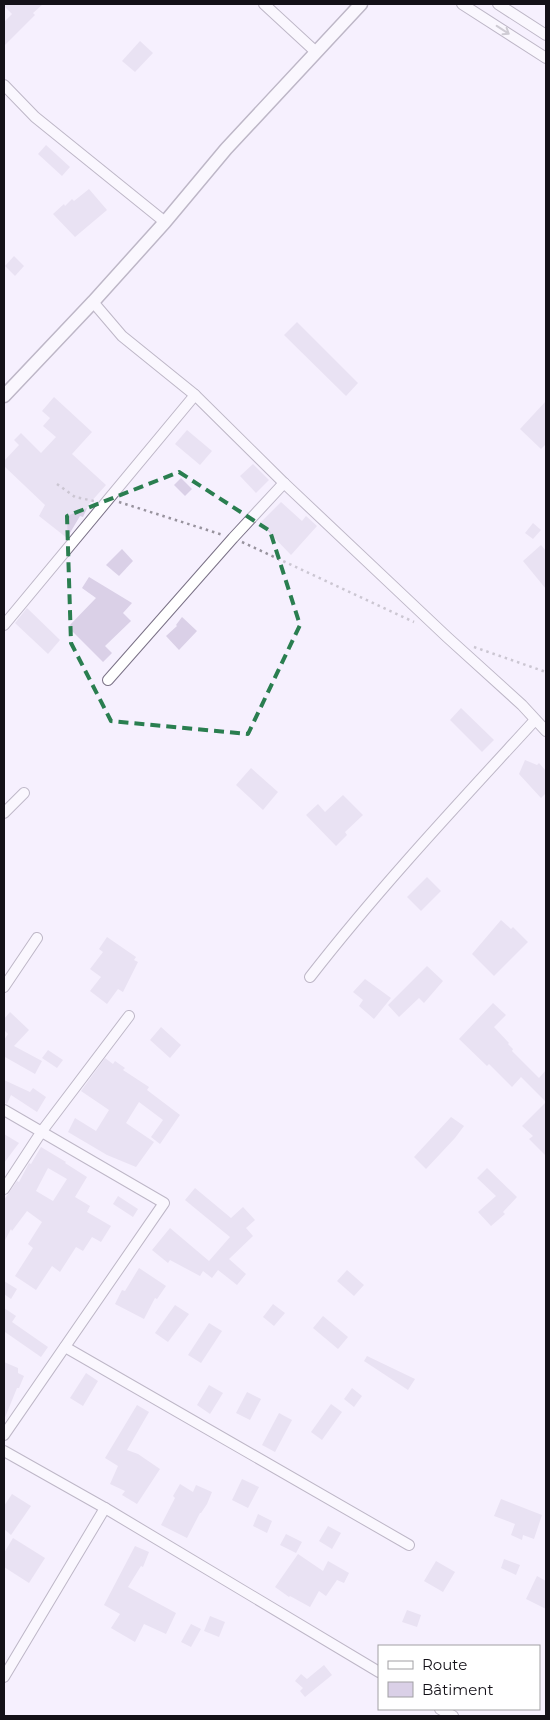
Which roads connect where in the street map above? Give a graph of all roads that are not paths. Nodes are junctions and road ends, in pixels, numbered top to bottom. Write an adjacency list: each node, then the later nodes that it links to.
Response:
1 (264, 4): 6 (street)
2 (361, 4): 6 (street)
3 (462, 4): 7 (street, one-way to 7)
4 (498, 4): 5 (street)
5 (546, 35)
6 (316, 52): 9 (street)
7 (546, 58)
8 (4, 85): 9 (street)
9 (164, 222): 10 (street)
10 (92, 302): 11 (street); 12 (street)
11 (4, 396)
12 (195, 396): 13 (street); 14 (street)
13 (284, 483): 15 (street); 16 (street)
14 (4, 625)
15 (108, 680)
16 (535, 720): 17 (street); 21 (street)
17 (546, 731)
18 (24, 793): 19 (street)
19 (4, 812)
20 (37, 938): 22 (street)
21 (310, 977)
22 (4, 987)
23 (129, 1016): 25 (street)
24 (4, 1110): 25 (street)
25 (42, 1131): 26 (street); 27 (street)
26 (4, 1189)
27 (65, 1347): 28 (street); 31 (street)
28 (4, 1435)
29 (4, 1451): 30 (street)
30 (105, 1508): 32 (street); 33 (street)
31 (409, 1545)
32 (378, 1671)
33 (4, 1678)
34 (442, 1710): 35 (street)
35 (453, 1716)

